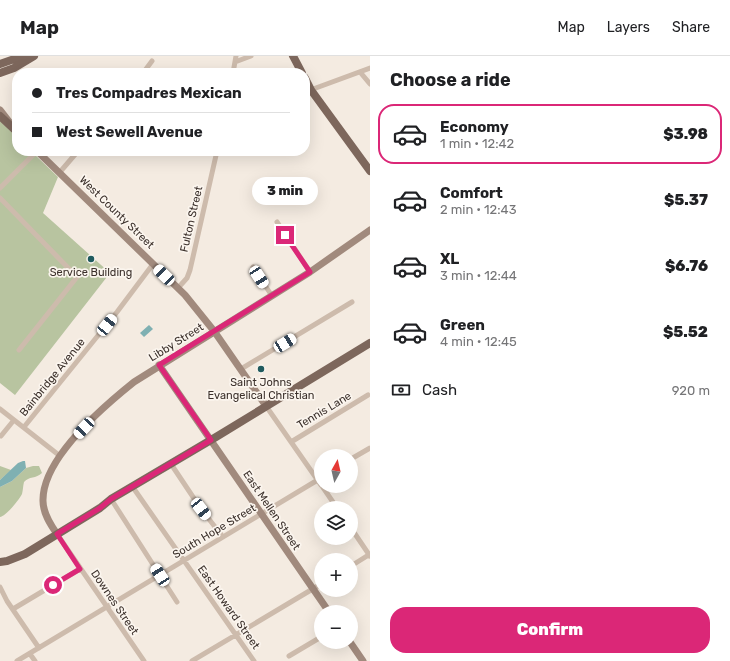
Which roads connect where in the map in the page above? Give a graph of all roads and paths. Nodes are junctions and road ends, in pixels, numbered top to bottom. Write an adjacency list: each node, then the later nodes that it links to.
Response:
1 (23, 56): 7 (main road)
2 (34, 56): 8 (main road)
3 (251, 56): 5 (street)
4 (293, 56): 10 (main road)
5 (236, 59)
6 (152, 61): 9 (street)
7 (0, 64)
8 (13, 68)
9 (147, 68)
10 (299, 68)
11 (370, 68): 13 (street)
12 (12, 69): 14 (main road)
13 (360, 72): 15 (street); 16 (street)
14 (0, 74)
15 (370, 84)
16 (310, 90)
17 (310, 94): 26 (main road)
18 (0, 110): 20 (main road)
19 (0, 116): 21 (main road)
20 (12, 125)
21 (12, 126)
22 (32, 156): 28 (street)
23 (42, 156): 27 (main road, West County Street)
24 (74, 156): 27 (street)
25 (216, 156): 35 (street, Fulton Street)
26 (370, 171)
27 (60, 172): 32 (main road, West County Street)
28 (0, 188)
29 (0, 198): 40 (street)
30 (277, 222): 34 (street)
31 (370, 230): 34 (main road, Libby Street)
32 (153, 264): 35 (main road, West County Street); 47 (street, Bainbridge Avenue)
33 (253, 267): 36 (street)
34 (310, 272): 36 (main road, Libby Street)
35 (178, 288): 38 (main road, West County Street)
36 (272, 296): 38 (main road, Libby Street)
37 (352, 302): 42 (street)
38 (214, 331): 41 (main road, Libby Street); 42 (main road, West County Street)
39 (370, 343): 44 (main road)
40 (19, 350)
41 (159, 365): 49 (main road, East Mellen Street); 53 (main road, Libby Street)
42 (240, 370): 44 (main road, West County Street)
43 (368, 395): 50 (street, Tennis Lane)
44 (266, 406): 49 (main road); 50 (street)
45 (0, 409): 46 (street)
46 (14, 420): 47 (street); 48 (street)
47 (24, 427): 53 (street)
48 (1, 436)
49 (211, 440): 54 (main road); 59 (main road, East Mellen Street)
50 (291, 442): 55 (street)
51 (370, 448): 52 (street)
52 (358, 455)
53 (60, 456): 60 (main road, Libby Street)
54 (170, 464): 57 (main road); 61 (street)
55 (314, 472)
56 (314, 482): 59 (street, South Hope Street)
57 (132, 486): 58 (main road); 65 (street, East Howard Street)
58 (109, 501): 60 (main road); 69 (street)
59 (262, 514): 61 (street, South Hope Street); 71 (main road, East Mellen Street)
60 (56, 533): 64 (main road); 66 (main road); 68 (street, Downes Street)
61 (223, 537): 65 (street, South Hope Street)
62 (358, 538): 63 (street)
63 (370, 555): 67 (street)
64 (0, 558)
65 (184, 560): 69 (street, South Hope Street); 76 (street, East Howard Street)
66 (0, 562)
67 (358, 562)
68 (80, 569): 74 (street, Downes Street); 75 (street)
69 (160, 575): 72 (street); 74 (street, South Hope Street)
70 (0, 587): 75 (street)
71 (313, 588): 73 (main road, East Mellen Street); 76 (street)
72 (177, 602)
73 (324, 605)
74 (106, 607): 78 (street, South Hope Street); 85 (street, Downes Street)
75 (13, 609): 78 (street)
76 (236, 635): 86 (street); 87 (street, East Howard Street)
77 (314, 641): 81 (street)
78 (39, 648): 80 (street, South Hope Street)
79 (355, 649): 88 (main road)
80 (30, 654): 83 (street, South Hope Street); 84 (street)
81 (289, 656)
82 (370, 659): 89 (main road)
83 (17, 661)
84 (35, 661)
85 (144, 661)
86 (192, 661)
87 (254, 661)
88 (363, 661)
89 (367, 661)

